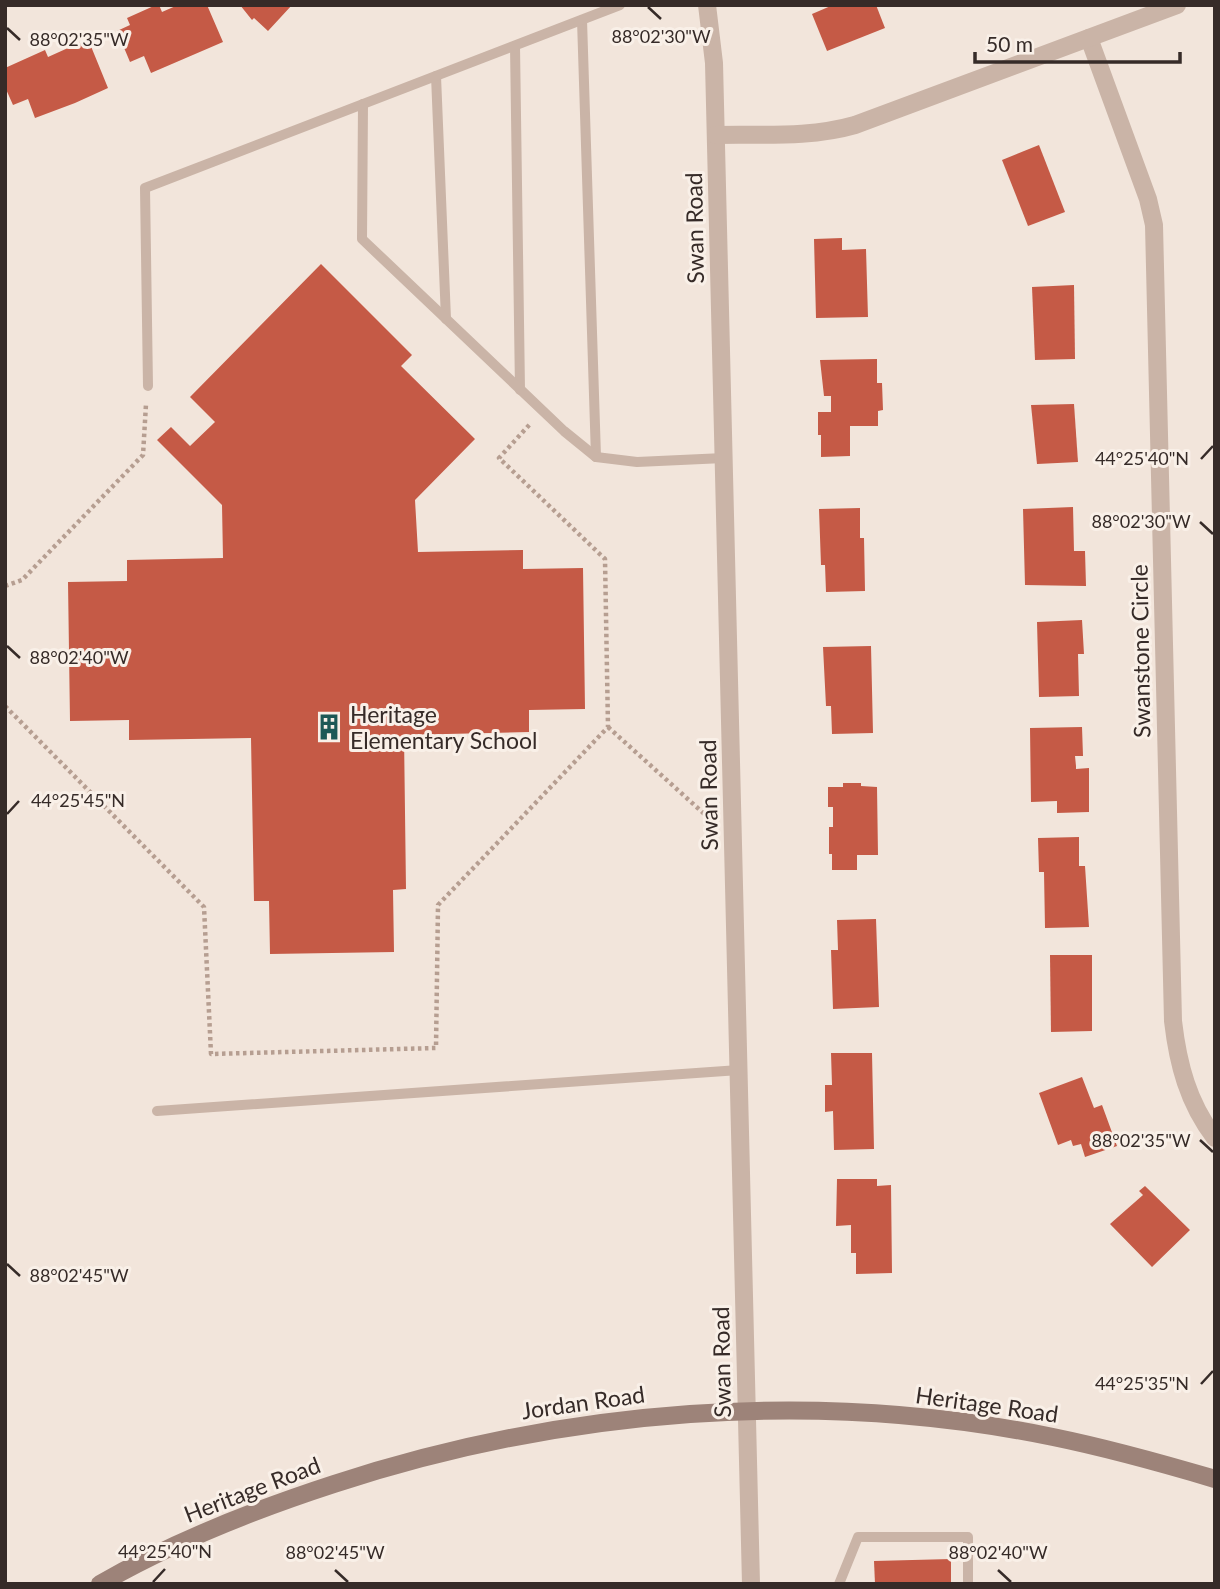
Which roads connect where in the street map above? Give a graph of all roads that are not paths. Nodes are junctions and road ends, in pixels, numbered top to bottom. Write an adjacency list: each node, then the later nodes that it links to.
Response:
1 (620, 5): 4 (lane)
2 (707, 5): 9 (street, Swan Road)
3 (1177, 5): 5 (street)
4 (582, 20): 6 (lane); 13 (lane)
5 (1088, 38): 9 (street); 17 (street, Swanstone Circle)
6 (515, 46): 7 (lane); 12 (lane)
7 (436, 76): 8 (lane); 10 (lane)
8 (363, 104): 10 (lane); 11 (lane)
9 (716, 135): 14 (street, Swan Road)
10 (446, 319): 12 (lane)
11 (148, 386)
12 (520, 390): 13 (lane)
13 (596, 457): 14 (lane)
14 (724, 458): 15 (street, Swan Road)
15 (739, 1070): 16 (lane); 18 (street, Swan Road)
16 (157, 1111)
17 (1215, 1138)
18 (747, 1411): 19 (main road, Jordan Road); 20 (main road, Heritage Road); 22 (street, Swan Road)
19 (429, 1456): 21 (main road, Heritage Road)
20 (1215, 1479)
21 (100, 1584)
22 (751, 1584)
23 (839, 1584): 24 (lane)
24 (968, 1584)

